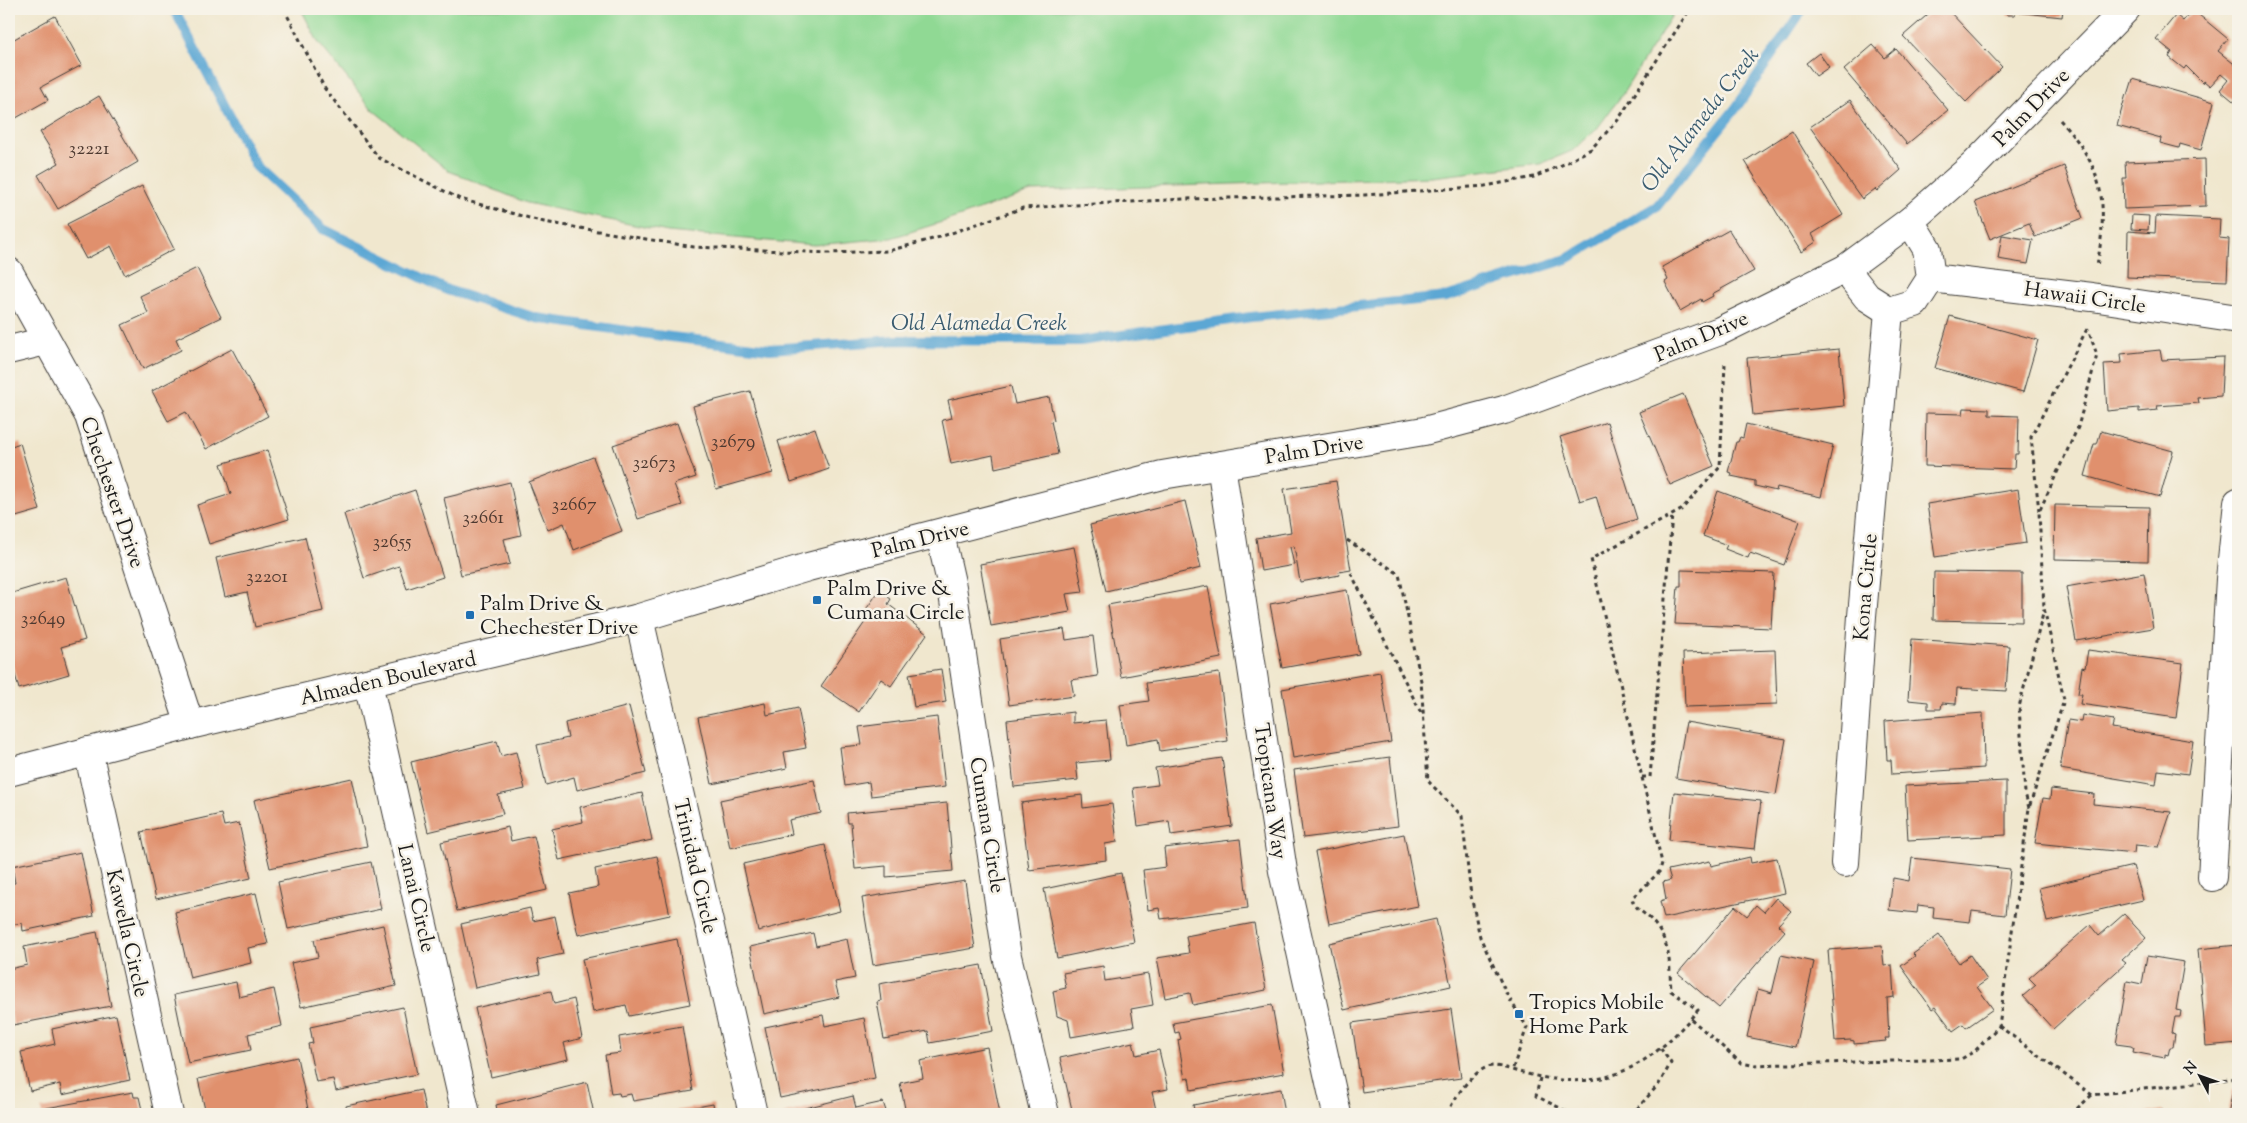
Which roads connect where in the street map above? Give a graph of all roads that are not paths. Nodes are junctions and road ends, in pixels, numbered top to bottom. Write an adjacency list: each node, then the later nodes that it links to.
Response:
1 (2126, 9): 2 (street, Palm Drive)
2 (1910, 221): 3 (street, Palm Drive); 5 (street)
3 (1846, 269): 6 (street); 10 (street, Palm Drive)
4 (9, 272): 8 (street, Chechester Drive)
5 (1931, 278): 6 (street); 7 (street, Hawaii Circle)
6 (1889, 311): 19 (street, Kona Circle)
7 (2238, 319)
8 (46, 341): 9 (street); 16 (street, Chechester Drive)
9 (9, 350)
10 (1221, 465): 12 (street, Palm Drive); 25 (street, Tropicana Way)
11 (2238, 502): 20 (street)
12 (940, 534): 13 (street, Palm Drive); 24 (street, Cumana Circle)
13 (766, 578): 14 (street, Almaden Boulevard)
14 (639, 618): 15 (street, Almaden Boulevard); 23 (street, Trinidad Circle)
15 (368, 682): 16 (street, Almaden Boulevard); 22 (street, Lanai Circle)
16 (190, 725): 17 (street, Almaden Boulevard)
17 (88, 751): 18 (street, Almaden Boulevard); 21 (street, Kawella Circle)
18 (9, 772)
19 (1845, 863)
20 (2212, 877)
21 (169, 1114)
22 (466, 1114)
23 (753, 1114)
24 (1045, 1114)
25 (1337, 1114)

